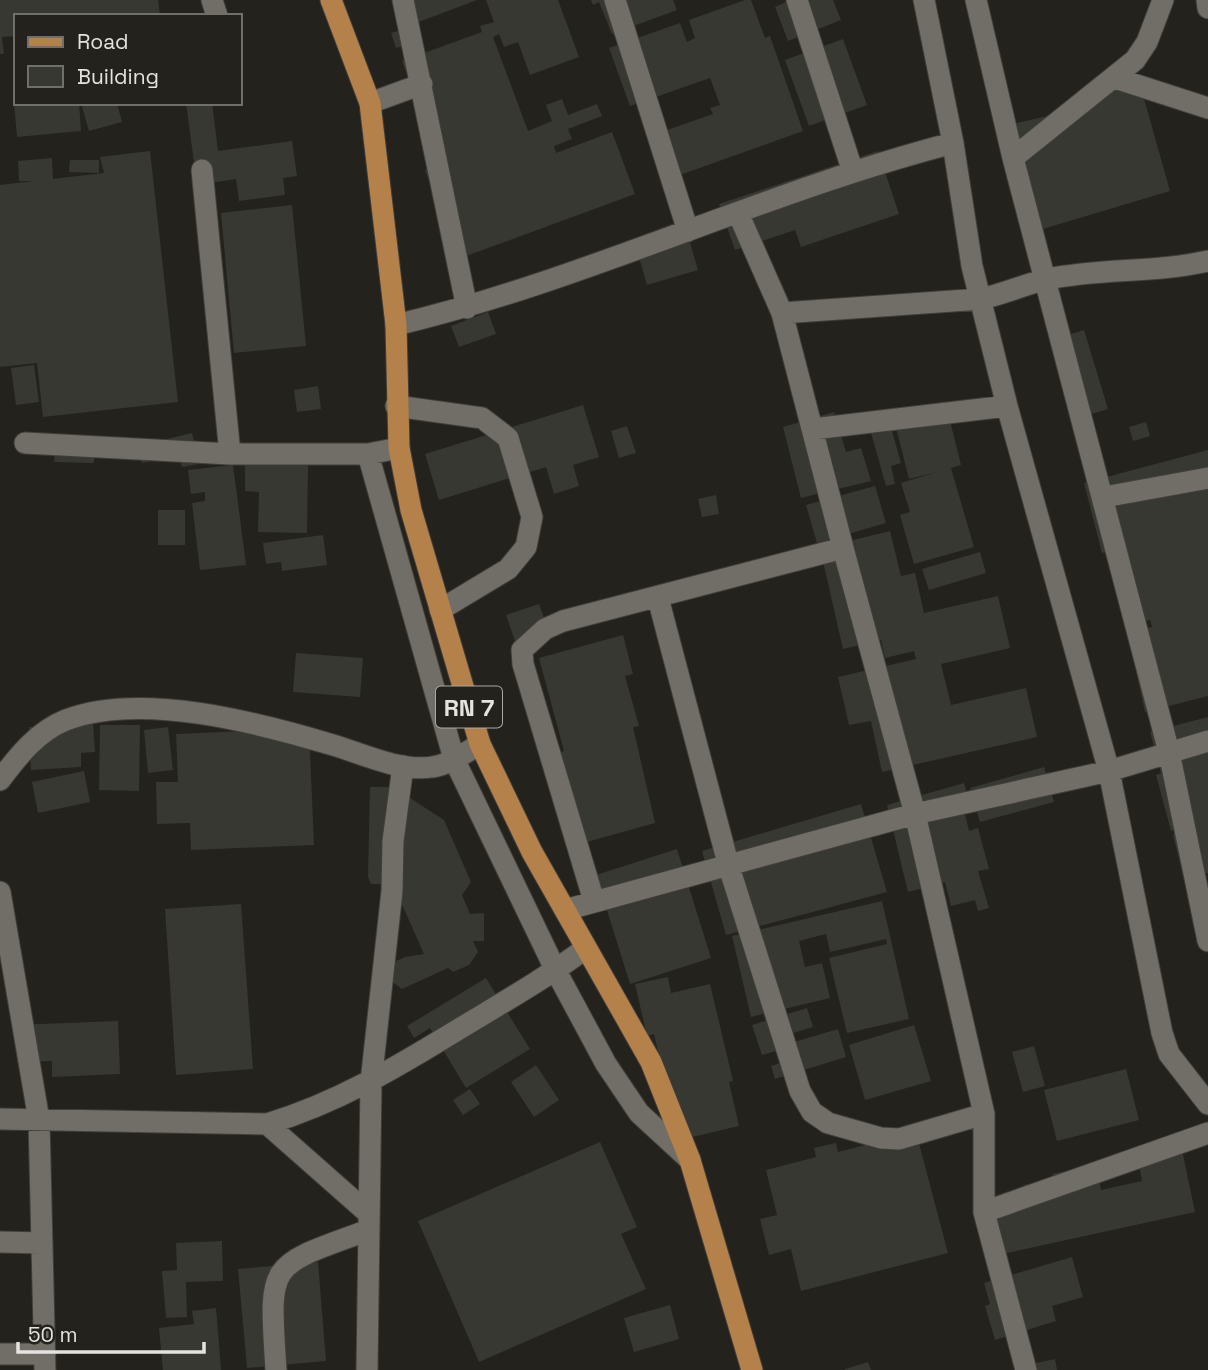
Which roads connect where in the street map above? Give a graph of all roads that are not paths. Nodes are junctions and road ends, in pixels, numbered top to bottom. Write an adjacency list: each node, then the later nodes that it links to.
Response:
1 (331, 0): 12 (main road, RN 7)
2 (403, 0): 11 (street)
3 (615, 0): 19 (street)
4 (797, 0): 17 (street)
5 (924, 0): 14 (street)
6 (976, 0): 15 (street)
7 (1163, 0): 10 (street)
8 (1207, 0): 9 (street)
9 (1208, 8)
10 (1115, 78): 13 (street); 15 (street)
11 (422, 85): 12 (street); 23 (street)
12 (370, 103): 25 (main road, RN 7)
13 (1208, 108)
14 (953, 143): 17 (street); 22 (street)
15 (1013, 158): 21 (street)
16 (202, 170): 31 (street)
17 (853, 172): 18 (street)
18 (738, 214): 19 (street); 24 (street)
19 (688, 231): 23 (street)
20 (1208, 261): 21 (street)
21 (1045, 279): 22 (street); 34 (street)
22 (981, 299): 24 (street); 27 (street)
23 (467, 308): 25 (street)
24 (782, 313): 28 (street)
25 (396, 325): 26 (main road, RN 7)
26 (396, 405): 30 (main road, RN 7); 37 (street)
27 (1007, 406): 28 (street); 43 (street)
28 (813, 429): 35 (street)
29 (25, 443): 31 (street)
30 (399, 448): 32 (street); 37 (main road, RN 7)
31 (230, 454): 32 (street)
32 (368, 454): 41 (street)
33 (1208, 478): 34 (street)
34 (1104, 497): 40 (street)
35 (843, 548): 36 (street); 45 (street)
36 (658, 598): 46 (street); 48 (street)
37 (440, 610): 39 (main road, RN 7)
38 (1208, 741): 40 (street)
39 (480, 744): 41 (street); 49 (main road, RN 7)
40 (1169, 752): 43 (street); 50 (street)
41 (454, 759): 42 (street); 52 (street)
42 (403, 766): 44 (street); 53 (street)
43 (1109, 772): 45 (street); 54 (street)
44 (0, 780)
45 (915, 814): 46 (street); 55 (street)
46 (729, 867): 48 (street); 55 (street)
47 (0, 892): 57 (street)
48 (594, 901): 49 (street)
49 (565, 910): 51 (main road, RN 7)
50 (1208, 941)
51 (586, 948): 52 (street); 60 (main road, RN 7)
52 (555, 971): 53 (street); 60 (street)
53 (371, 1083): 58 (street); 62 (street)
54 (1208, 1104)
55 (984, 1114): 61 (street)
56 (0, 1119): 57 (street)
57 (39, 1120): 58 (street); 64 (street)
58 (267, 1124): 62 (street)
59 (1208, 1133): 61 (street)
60 (690, 1160): 69 (main road, RN 7)
61 (984, 1212): 70 (street)
62 (369, 1222): 67 (street); 68 (street)
63 (0, 1242): 64 (street)
64 (42, 1243): 66 (street)
65 (0, 1354): 66 (street)
66 (45, 1362)
67 (276, 1370)
68 (367, 1370)
69 (752, 1370)
70 (1026, 1370)

